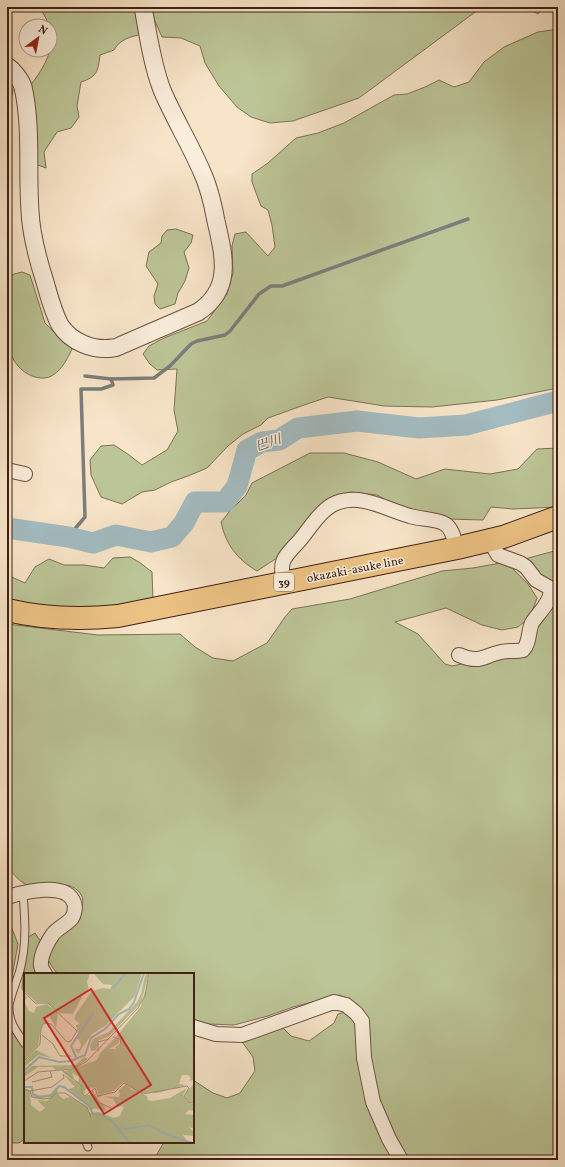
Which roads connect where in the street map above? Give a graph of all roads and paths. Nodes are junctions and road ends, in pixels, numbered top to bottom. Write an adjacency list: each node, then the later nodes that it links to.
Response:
1 (143, 7): 2 (street)
2 (7, 66)
3 (7, 470): 4 (street)
4 (25, 474)
5 (558, 517): 6 (main road, okazaki-asuke line / 39)
6 (492, 540): 7 (main road, okazaki-asuke line / 39); 10 (street)
7 (457, 548): 8 (main road, okazaki-asuke line / 39); 8 (street)
8 (284, 582): 9 (main road, okazaki-asuke line / 39)
9 (7, 610)
10 (459, 655)
11 (23, 893): 12 (street); 13 (street); 15 (lane)
12 (7, 897)
13 (44, 973)
14 (194, 1027): 16 (street)
15 (24, 1042)
16 (401, 1160)

